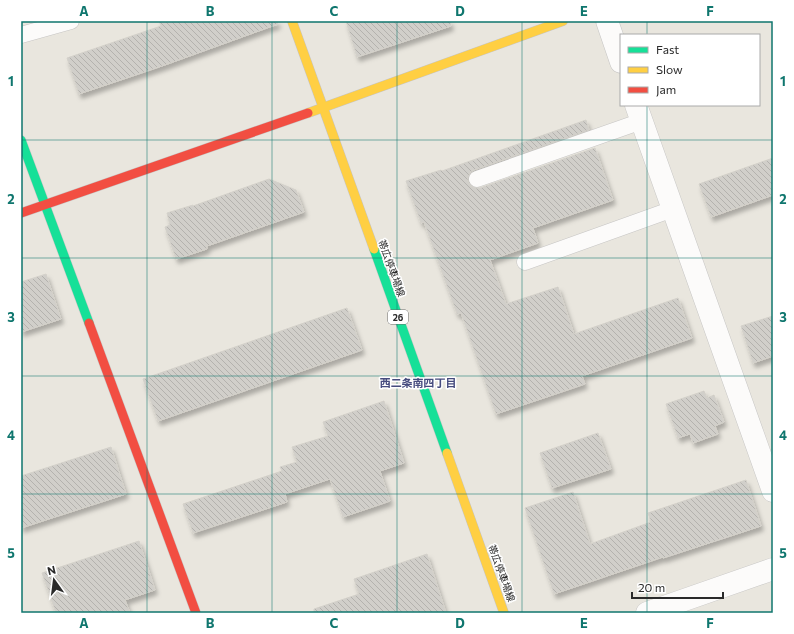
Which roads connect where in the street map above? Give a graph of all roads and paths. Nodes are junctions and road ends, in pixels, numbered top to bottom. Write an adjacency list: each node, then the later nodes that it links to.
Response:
1 (71, 21): 5 (lane)
2 (292, 21): 7 (street, 帯広停車場線 / 26)
3 (563, 21): 7 (street)
4 (606, 21): 6 (street)
5 (21, 35)
6 (620, 59)
7 (323, 108): 11 (street); 18 (street, 帯広停車場線 / 26)
8 (639, 113): 10 (lane); 12 (street)
9 (21, 140): 11 (street)
10 (477, 179)
11 (46, 205): 13 (street); 17 (street)
12 (673, 209): 14 (lane); 15 (street)
13 (21, 213)
14 (525, 262)
15 (773, 491)
16 (773, 569): 19 (street)
17 (196, 613)
18 (504, 613)
19 (647, 613)

